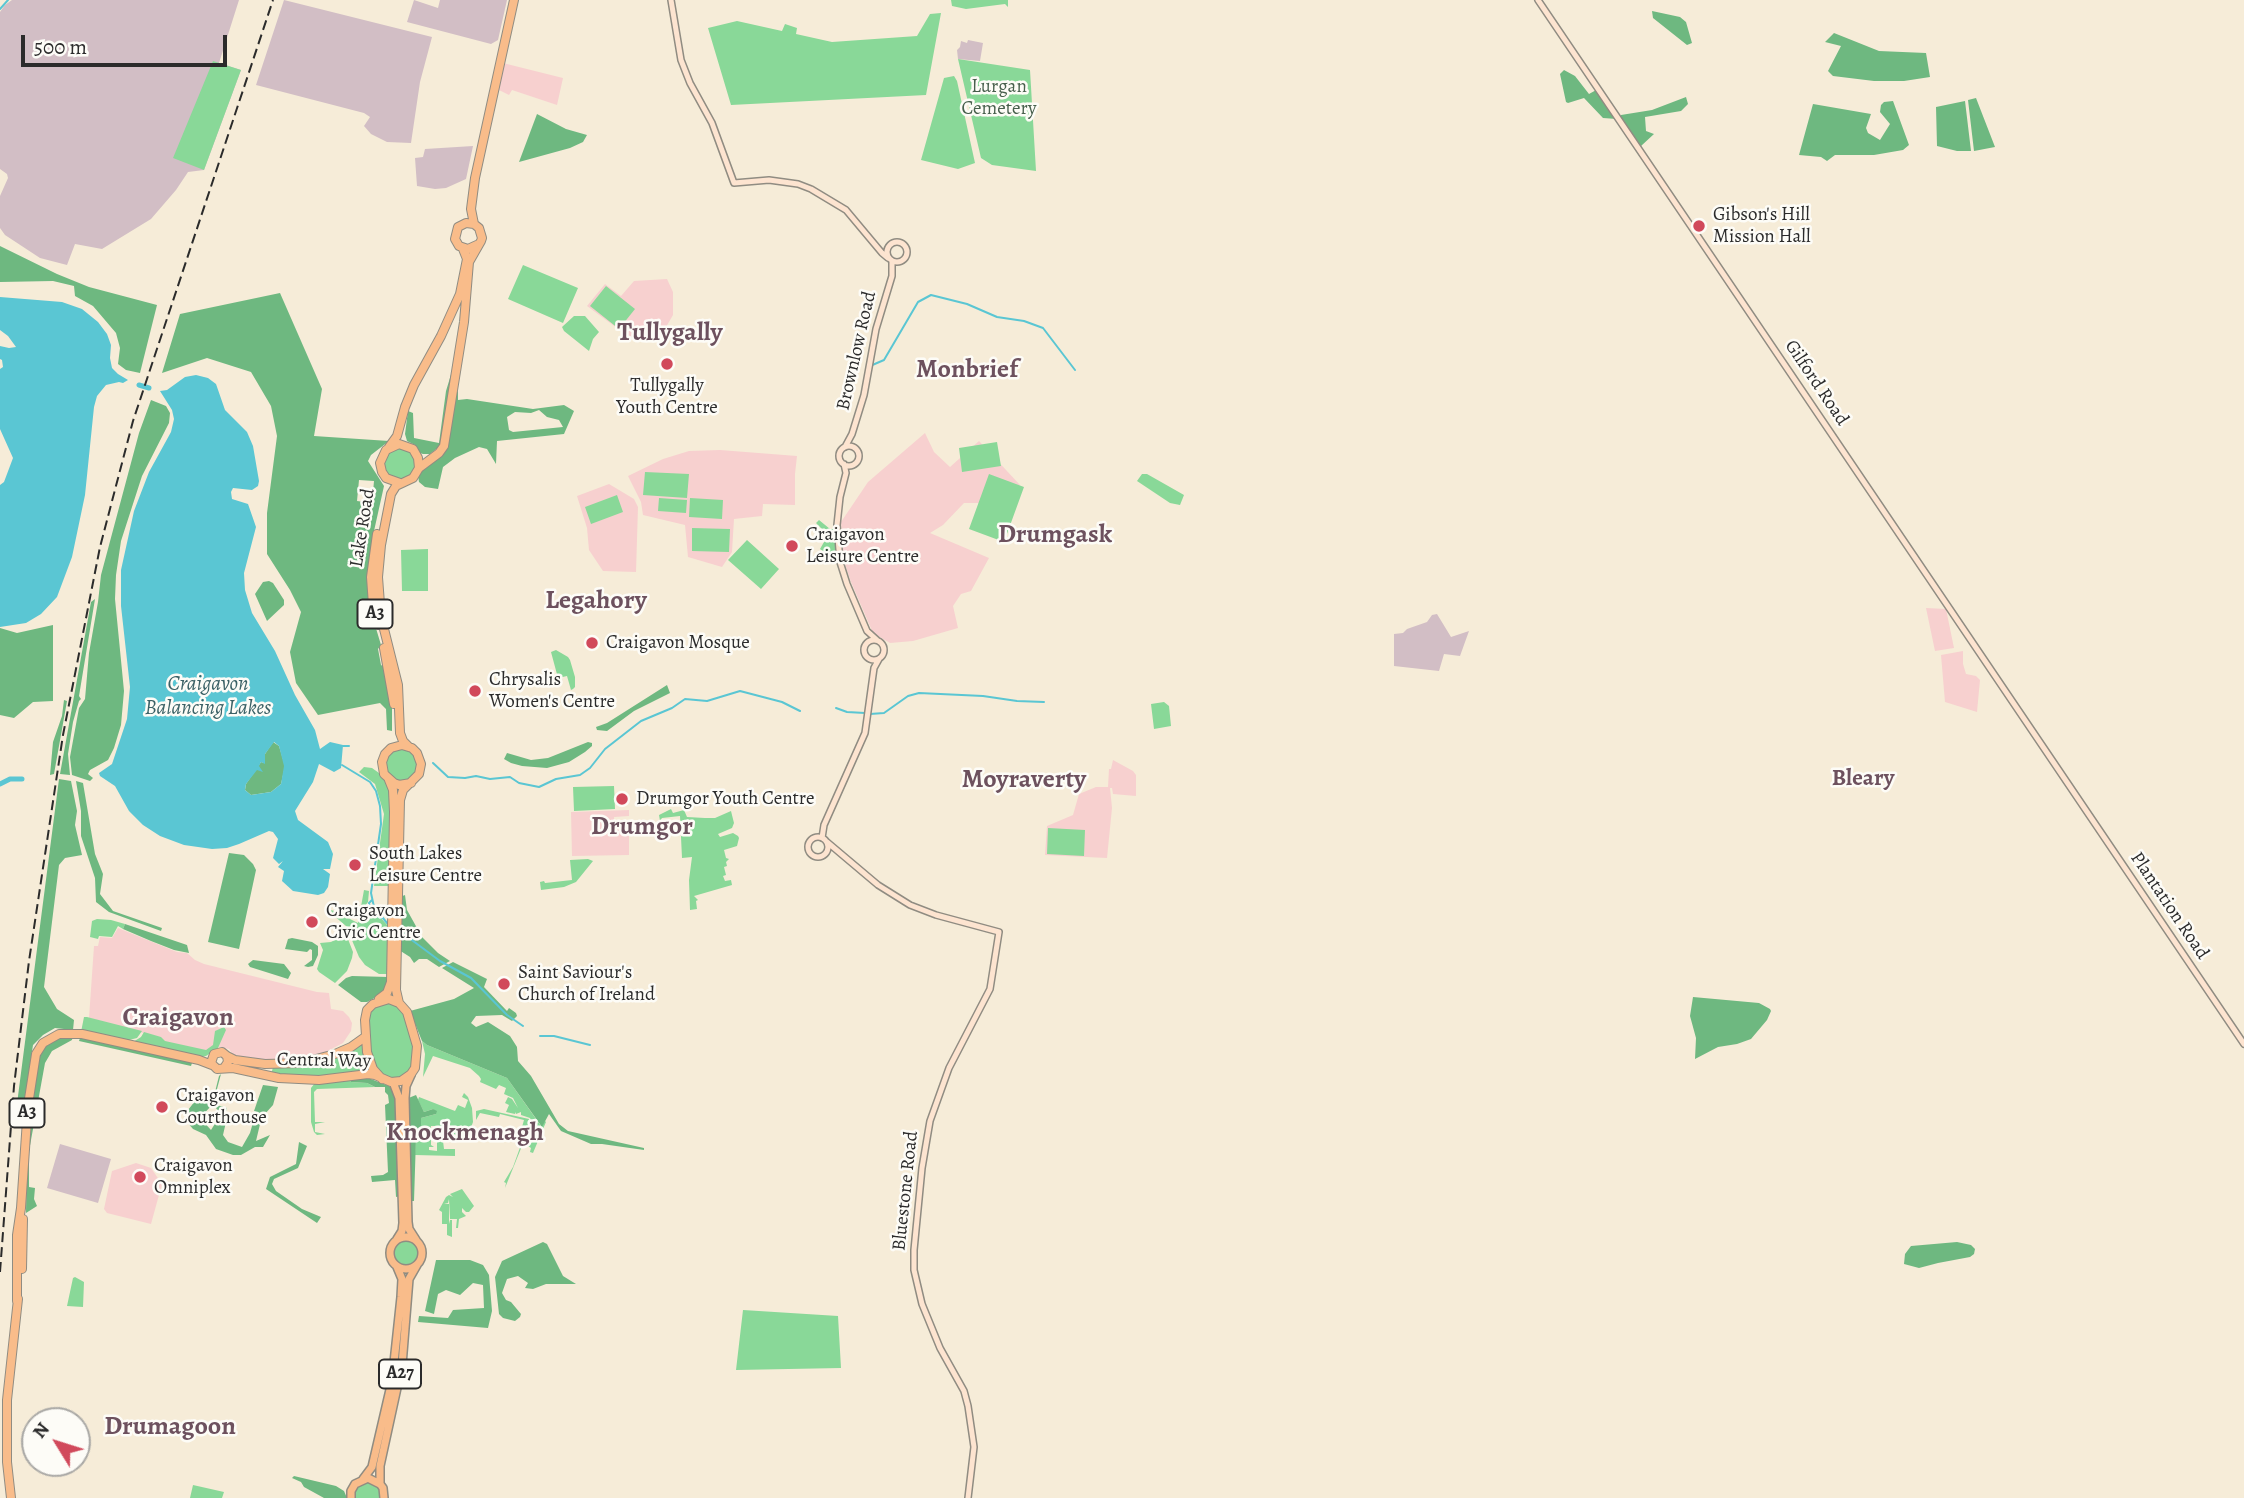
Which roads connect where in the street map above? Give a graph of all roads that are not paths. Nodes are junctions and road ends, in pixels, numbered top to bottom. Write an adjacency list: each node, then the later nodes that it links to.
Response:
1 (514, 0): 4 (highway)
2 (671, 0): 8 (main road)
3 (1538, 0): 34 (main road, Gilford Road)
4 (471, 209): 5 (highway); 6 (highway)
5 (474, 224): 6 (highway); 7 (highway)
6 (460, 225): 10 (highway, A3)
7 (479, 244): 10 (highway); 20 (highway, A3)
8 (876, 244): 9 (main road); 11 (main road)
9 (888, 246): 11 (main road); 12 (main road)
10 (463, 248): 15 (highway, A3)
11 (890, 259): 12 (main road); 13 (main road, Brownlow Road)
12 (902, 260): 13 (main road, Brownlow Road)
13 (892, 276): 14 (main road, Brownlow Road)
14 (852, 434): 16 (main road, Brownlow Road); 17 (main road, Brownlow Road)
15 (389, 447): 20 (highway); 21 (highway, A3)
16 (845, 447): 17 (main road); 18 (main road)
17 (855, 447): 19 (main road)
18 (844, 464): 19 (main road); 22 (main road)
19 (855, 464): 22 (main road)
20 (419, 468): 23 (highway, A3)
21 (386, 478): 23 (highway); 31 (highway, Lake Road / A3)
22 (844, 482): 24 (main road)
23 (400, 483): 30 (highway, Lake Road / A3)
24 (867, 631): 25 (main road); 26 (main road)
25 (877, 640): 26 (main road); 28 (main road)
26 (866, 644): 27 (main road)
27 (869, 659): 28 (main road); 29 (main road)
28 (879, 659): 29 (main road)
29 (874, 668): 35 (main road)
30 (409, 747): 31 (highway); 33 (highway, A3)
31 (391, 748): 32 (highway, A3)
32 (389, 780): 33 (highway); 40 (highway, A3)
33 (411, 783): 40 (highway, A3)
34 (2068, 784): 44 (main road, Plantation Road)
35 (827, 820): 36 (main road); 37 (main road)
36 (813, 838): 37 (main road); 38 (main road)
37 (824, 840): 38 (main road); 39 (main road)
38 (826, 854): 39 (main road)
39 (841, 854): 66 (main road, Bluestone Road)
40 (394, 928): 41 (highway, A3); 42 (highway, A3)
41 (377, 1001): 42 (highway); 43 (highway, A3)
42 (399, 1003): 48 (highway, A3)
43 (365, 1037): 45 (highway, Central Way / A3); 49 (highway)
44 (2244, 1044)
45 (226, 1056): 46 (highway, A3); 47 (highway)
46 (212, 1060): 47 (highway, A3); 51 (highway, A3)
47 (224, 1068): 49 (highway, Central Way / A3)
48 (413, 1071): 50 (highway); 56 (main road, A27)
49 (382, 1079): 50 (highway, A3)
50 (393, 1082): 55 (main road, A27)
51 (21, 1208): 52 (highway, A3); 59 (highway, A3)
52 (23, 1225): 54 (highway); 60 (highway, A3)
53 (20, 1235): 59 (highway)
54 (30, 1235)
55 (397, 1239): 56 (main road); 58 (main road, A27)
56 (416, 1240): 57 (main road, A27)
57 (417, 1265): 58 (main road); 62 (main road, A27)
58 (397, 1267): 61 (main road, A27)
59 (16, 1290): 60 (highway, A3)
60 (17, 1301): 63 (highway, A3)
61 (363, 1479): 62 (main road); 64 (main road, A27)
62 (380, 1484): 65 (main road, A27)
63 (11, 1498)
64 (351, 1498)
65 (384, 1498)
66 (968, 1498)

